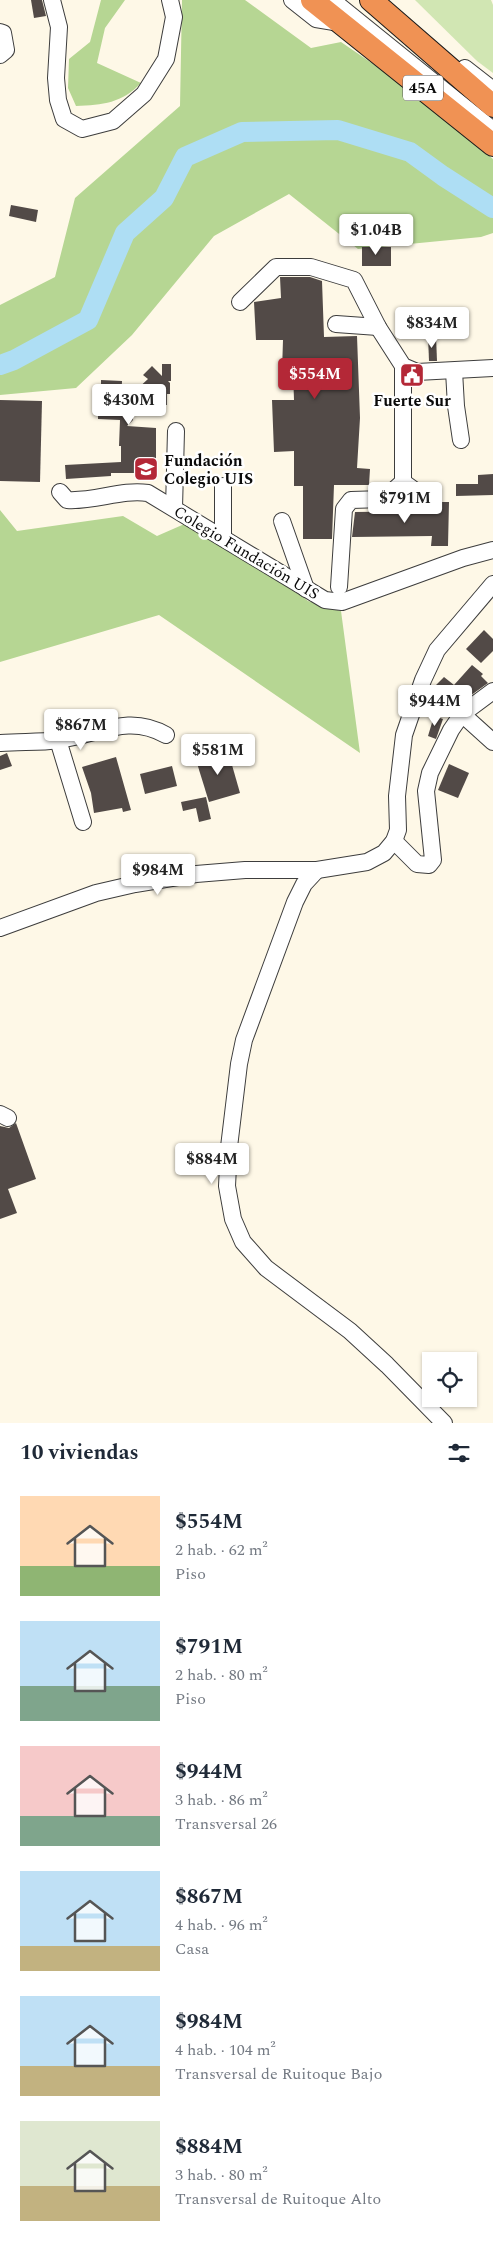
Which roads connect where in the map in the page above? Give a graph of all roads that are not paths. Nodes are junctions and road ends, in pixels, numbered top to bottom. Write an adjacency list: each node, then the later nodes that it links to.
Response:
1 (52, 0): 2 (street)
2 (170, 0)
3 (292, 0): 8 (street)
4 (312, 0): 8 (highway, 45A)
5 (332, 0): 15 (street)
6 (348, 0): 14 (street)
7 (371, 0): 10 (highway, 45A)
8 (341, 24): 16 (highway, 45A)
9 (0, 32): 11 (street)
10 (422, 44): 12 (street); 13 (highway, 45A)
11 (0, 55)
12 (493, 90)
13 (493, 106)
14 (493, 120)
15 (493, 130)
16 (493, 144)
17 (240, 302): 19 (street)
18 (336, 324): 19 (street)
19 (378, 327): 20 (street)
20 (403, 366): 22 (street); 25 (street)
21 (493, 368): 22 (street)
22 (454, 371): 24 (street)
23 (176, 431): 29 (street)
24 (461, 440)
25 (403, 482): 28 (street); 34 (street)
26 (223, 486): 31 (street)
27 (60, 492): 29 (street, Colegio Fundación UIS)
28 (428, 500)
29 (174, 508): 31 (street, Colegio Fundación UIS)
30 (282, 521): 35 (street)
31 (223, 538): 35 (street, Colegio Fundación UIS)
32 (493, 550): 35 (street, Colegio Fundación UIS)
33 (493, 584): 43 (street)
34 (340, 587)
35 (306, 589)
36 (493, 690): 37 (street)
37 (462, 714): 40 (street); 43 (street)
38 (166, 735): 39 (street)
39 (58, 740): 41 (street); 42 (street)
40 (493, 742)
41 (0, 743)
42 (83, 822)
43 (394, 841): 44 (street)
44 (317, 870): 45 (street); 46 (street)
45 (0, 928)
46 (444, 1423)

